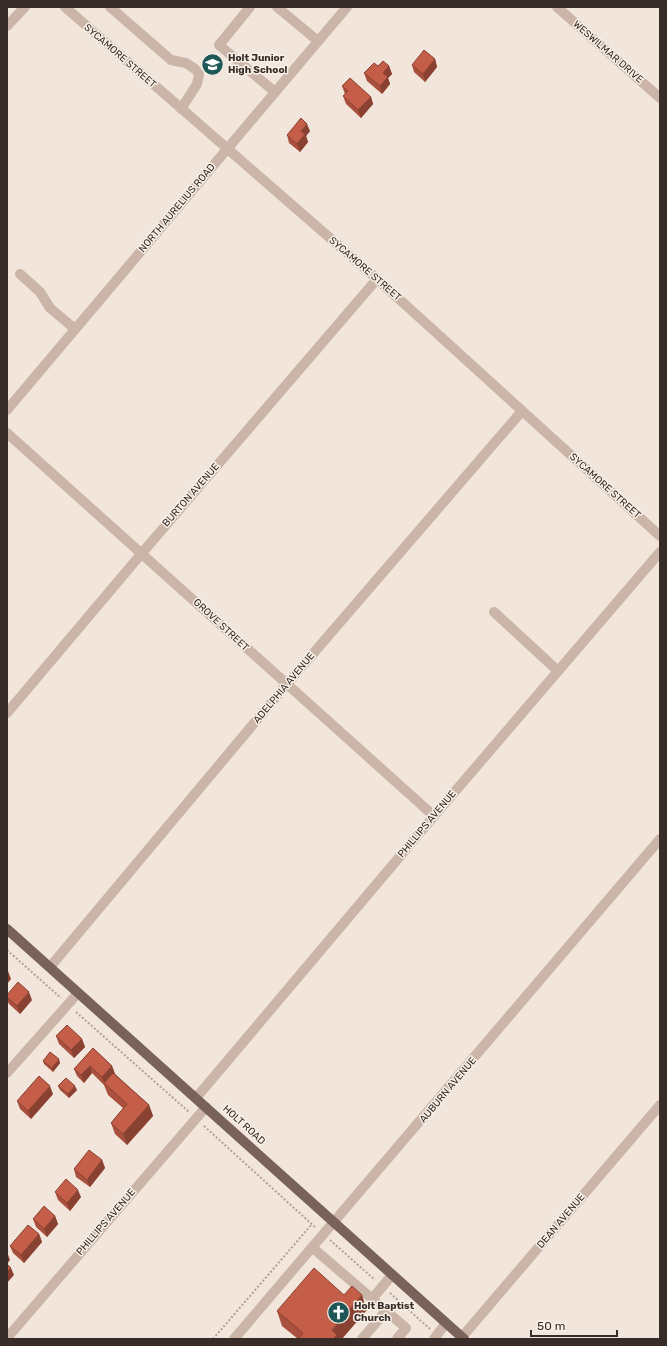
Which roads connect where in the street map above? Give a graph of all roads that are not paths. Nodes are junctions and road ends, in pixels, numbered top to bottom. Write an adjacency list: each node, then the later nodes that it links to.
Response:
1 (24, 7): 8 (street)
2 (65, 7): 12 (street, SYCAMORE STREET)
3 (110, 7): 12 (street)
4 (250, 7): 10 (street)
5 (277, 7): 9 (street)
6 (347, 7): 9 (street, NORTH AURELIUS ROAD)
7 (557, 7): 11 (street, WESWILMAR DRIVE)
8 (7, 26)
9 (318, 41): 10 (street, NORTH AURELIUS ROAD)
10 (275, 92): 13 (street, NORTH AURELIUS ROAD)
11 (660, 98)
12 (181, 109): 13 (street, SYCAMORE STREET)
13 (226, 149): 15 (street, SYCAMORE STREET); 16 (street, NORTH AURELIUS ROAD)
14 (20, 274): 16 (street)
15 (377, 279): 18 (street, SYCAMORE STREET); 21 (street, BURTON AVENUE)
16 (75, 329): 17 (street, NORTH AURELIUS ROAD)
17 (7, 410)
18 (522, 411): 20 (street, SYCAMORE STREET); 25 (street, ADELPHIA AVENUE)
19 (7, 433): 21 (street, GROVE STREET)
20 (660, 536)
21 (142, 552): 25 (street, GROVE STREET); 26 (street, BURTON AVENUE)
22 (660, 552): 24 (street, PHILLIPS AVENUE)
23 (494, 612): 24 (street)
24 (558, 671): 27 (street, PHILLIPS AVENUE)
25 (286, 685): 27 (street, GROVE STREET); 30 (street, ADELPHIA AVENUE)
26 (7, 713)
27 (434, 816): 33 (street, PHILLIPS AVENUE)
28 (660, 839): 36 (street, AUBURN AVENUE)
29 (7, 929): 30 (main road, HOLT ROAD)
30 (50, 967): 31 (main road, HOLT ROAD)
31 (78, 993): 32 (street); 33 (main road, HOLT ROAD)
32 (7, 1073)
33 (196, 1098): 35 (main road, HOLT ROAD)
34 (660, 1105): 44 (street, DEAN AVENUE)
35 (206, 1107): 36 (main road, HOLT ROAD); 43 (street, PHILLIPS AVENUE)
36 (334, 1223): 37 (street, AUBURN AVENUE); 38 (main road, HOLT ROAD)
37 (313, 1248): 39 (street); 45 (street, AUBURN AVENUE)
38 (392, 1274): 39 (street); 41 (main road, HOLT ROAD)
39 (372, 1299): 40 (street)
40 (386, 1311): 46 (street); 47 (street)
41 (446, 1323): 42 (street); 44 (main road, HOLT ROAD)
42 (435, 1337)
43 (7, 1338)
44 (463, 1338)
45 (234, 1339)
46 (362, 1339)
47 (397, 1339)

